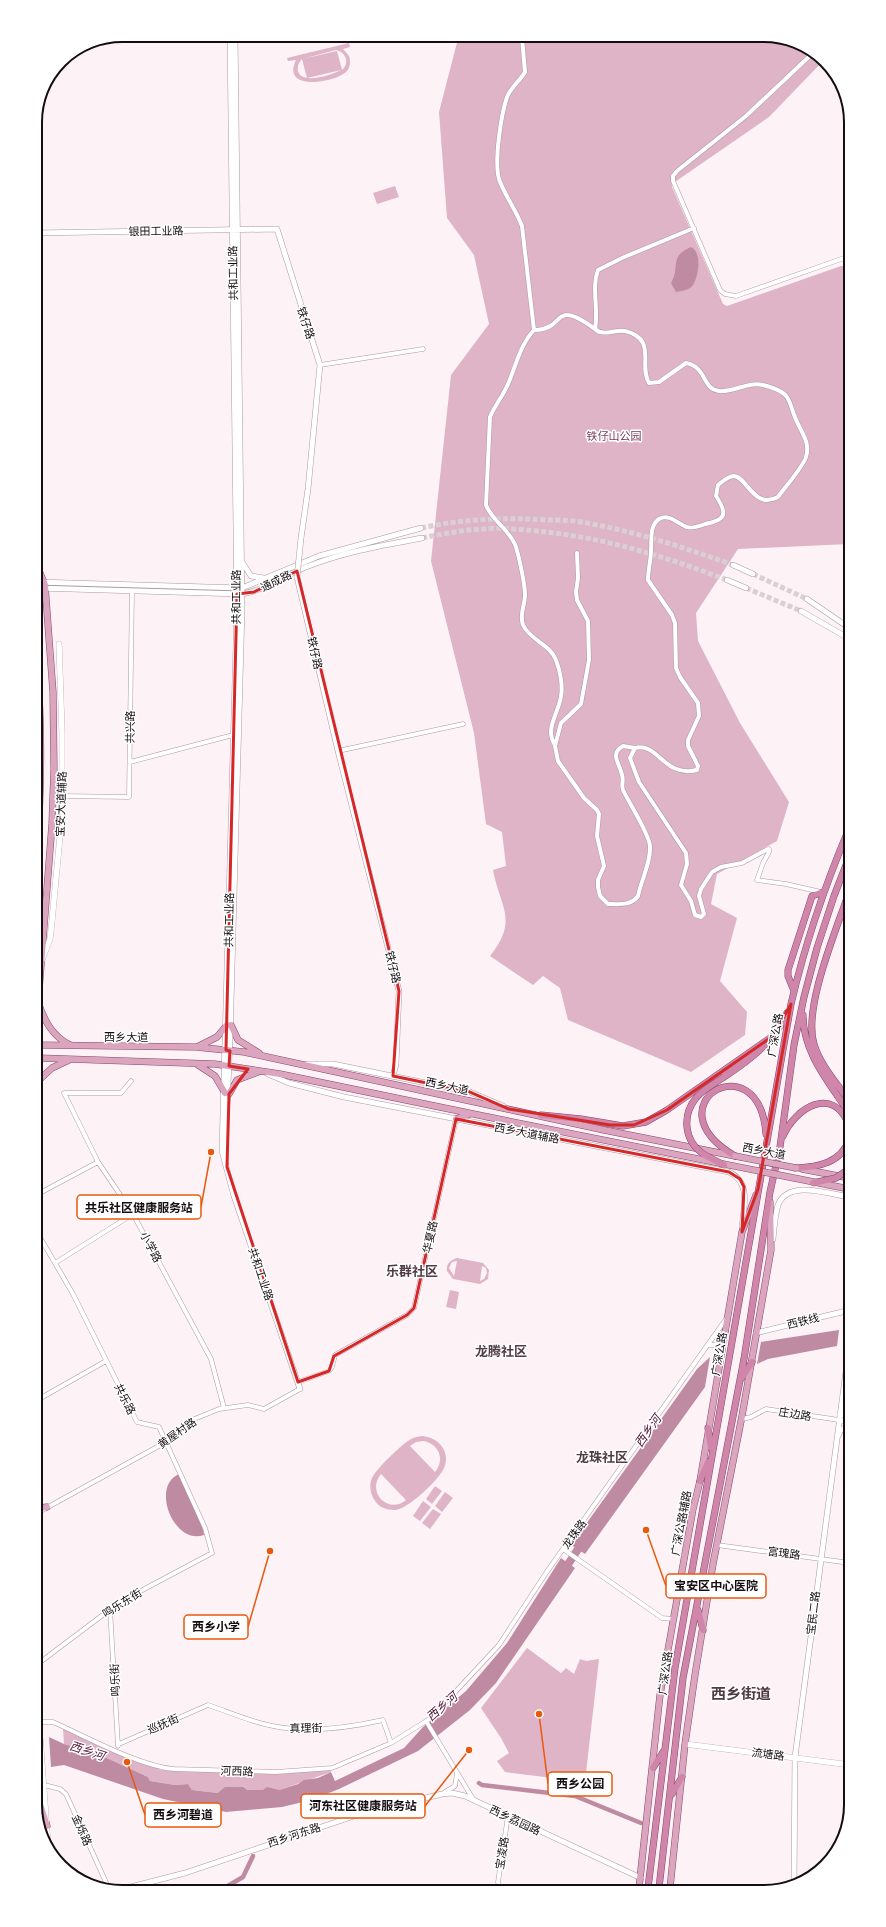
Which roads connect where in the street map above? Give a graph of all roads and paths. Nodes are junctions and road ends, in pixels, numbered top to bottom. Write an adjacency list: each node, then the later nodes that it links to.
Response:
1 (230, 42): 7 (street, 共和工业路)
2 (235, 42): 7 (street, 共和工业路)
3 (523, 42): 11 (street)
4 (809, 56): 5 (street)
5 (694, 228): 9 (street); 10 (street)
6 (277, 229): 7 (street, 银田工业路); 13 (street, 铁仔路)
7 (235, 230): 8 (street, 银田工业路); 17 (street, 共和工业路); 27 (street, 共和工业路)
8 (42, 233)
9 (844, 258)
10 (595, 329): 11 (street); 36 (street)
11 (534, 330): 35 (street)
12 (423, 349): 13 (street)
13 (320, 365): 37 (street, 铁仔路, bridge)
14 (421, 528): 20 (street, 通成路)
15 (422, 538): 27 (street, 通成路)
16 (577, 553): 35 (street)
17 (241, 562): 20 (street); 27 (street, 共和工业路)
18 (733, 565): 19 (street)
19 (752, 574)
20 (267, 578): 27 (street, 通成路)
21 (42, 580): 23 (main road)
22 (727, 580): 25 (street)
23 (44, 585): 24 (street); 44 (main road)
24 (53, 585): 26 (street, 通成路); 27 (street, 通成路)
25 (746, 588)
26 (132, 591): 27 (street, 通成路); 38 (street, 共兴路)
27 (239, 591): 34 (street, 共和工业路); 50 (street, 共和工业路)
28 (807, 600): 30 (street)
29 (801, 611): 31 (street)
30 (844, 624)
31 (844, 636)
32 (59, 644): 39 (main road, 宝安大道辅路)
33 (463, 724): 37 (street)
34 (233, 735): 38 (street); 50 (street, 共和工业路)
35 (555, 746): 36 (street)
36 (635, 748): 42 (street)
37 (338, 752): 63 (street, 铁仔路)
38 (130, 762): 39 (street, 共兴路)
39 (62, 796): 45 (main road, 宝安大道辅路)
40 (844, 841): 42 (highway, 广深公路)
41 (844, 871): 47 (highway, 广深公路)
42 (823, 892): 46 (highway, 广深公路); 46 (highway)
43 (844, 906): 67 (highway)
44 (42, 949)
45 (42, 960)
46 (794, 991): 48 (highway, 广深公路)
47 (804, 997): 68 (highway); 75 (highway, 广深公路)
48 (791, 1004): 51 (highway); 74 (highway, 广深公路)
49 (42, 1013): 53 (main road)
50 (229, 1025): 54 (main road); 55 (street, 共和工业路); 56 (main road)
51 (774, 1036): 72 (highway); 79 (highway, bridge)
52 (42, 1045): 53 (main road, 西乡大道)
53 (73, 1046): 54 (main road, 西乡大道)
54 (196, 1047): 55 (main road, 西乡大道)
55 (228, 1050): 56 (main road, 西乡大道); 61 (street, 共和工业路)
56 (266, 1056): 60 (main road, 西乡大道)
57 (42, 1058): 58 (main road, 西乡大道)
58 (72, 1059): 59 (main road, 西乡大道); 64 (main road)
59 (193, 1064): 61 (main road, 西乡大道); 66 (main road)
60 (300, 1064): 63 (street, 西乡大道辅路); 69 (main road, 西乡大道)
61 (228, 1066): 62 (main road, 西乡大道); 66 (street, 共和工业路)
62 (261, 1071): 66 (main road); 70 (main road, 西乡大道); 73 (street, 西乡大道辅路)
63 (394, 1076): 69 (street, 西乡大道辅路)
64 (42, 1077)
65 (131, 1081): 78 (street, 小学路)
66 (227, 1093): 101 (street, 共和工业路)
67 (844, 1094)
68 (844, 1105)
69 (509, 1109): 72 (main road, 西乡大道)
70 (470, 1114): 73 (main road); 79 (main road, 西乡大道, bridge)
71 (844, 1115): 75 (highway)
72 (541, 1116): 77 (main road, 西乡大道, bridge)
73 (456, 1119): 90 (street, 西乡大道辅路); 101 (street, 华夏路)
74 (767, 1144): 77 (highway); 85 (highway, 广深公路)
75 (780, 1147): 87 (highway, 广深公路)
76 (844, 1148): 80 (highway)
77 (735, 1156): 80 (main road, 西乡大道, bridge)
78 (98, 1162): 86 (street); 89 (street, 小学路)
79 (724, 1165): 83 (main road, 西乡大道, bridge)
80 (796, 1168): 82 (main road, 西乡大道, bridge)
81 (844, 1172): 83 (highway, bridge)
82 (844, 1177)
83 (813, 1183): 84 (main road, 西乡大道, bridge)
84 (844, 1188)
85 (758, 1189): 90 (main road, 广深公路辅路); 118 (highway, 广深公路)
86 (42, 1192)
87 (770, 1192): 92 (main road); 102 (highway, 广深公路)
88 (844, 1196): 92 (street)
89 (133, 1214): 93 (street); 108 (street, 小学路)
90 (742, 1232): 95 (main road, 广深公路辅路)
91 (42, 1241): 93 (street, 共乐路)
92 (771, 1250): 96 (main road)
93 (55, 1263): 99 (street, 共乐路)
94 (844, 1311): 96 (street, 西铁线)
95 (727, 1317): 97 (street, 龙珠路); 98 (main road, 广深公路辅路)
96 (756, 1333): 100 (main road)
97 (709, 1345): 98 (street); 124 (street, 龙珠路)
98 (721, 1350): 114 (main road, 广深公路辅路)
99 (106, 1361): 106 (street); 117 (street, 共乐路)
100 (752, 1362): 102 (highway); 111 (main road)
101 (298, 1382): 104 (street, 共和工业路)
102 (739, 1382): 128 (highway, 广深公路)
103 (844, 1386): 105 (street, 宝民二路)
104 (300, 1389): 108 (street, 黄屋村路)
105 (843, 1394): 107 (street); 109 (street, 宝民二路)
106 (42, 1397)
107 (844, 1400)
108 (224, 1408): 117 (street, 黄屋村路)
109 (840, 1414): 110 (main road); 112 (street, 宝民二路)
110 (844, 1414)
111 (742, 1419): 112 (street, 庄边路); 123 (main road)
112 (839, 1420): 113 (main road, 庄边路); 116 (street, 宝民二路)
113 (844, 1421)
114 (708, 1428): 118 (highway); 119 (main road, 广深公路辅路)
115 (844, 1428): 116 (street)
116 (836, 1441): 126 (street, 宝民二路)
117 (166, 1442): 120 (street, 黄屋村路); 125 (street, 共乐路)
118 (712, 1454): 119 (highway); 140 (highway, 广深公路)
119 (700, 1481): 130 (main road, 广深公路辅路)
120 (46, 1507): 121 (main road); 122 (street, 黄屋村路)
121 (42, 1508)
122 (42, 1510)
123 (717, 1545): 126 (street, 富瑰路); 131 (main road)
124 (565, 1550): 130 (street); 134 (street, 龙珠路)
125 (212, 1553): 129 (street, 鸣乐东街)
126 (820, 1558): 127 (street, 富瑰路); 143 (street, 宝民二路)
127 (844, 1562)
128 (697, 1607): 131 (highway); 150 (highway, 广深公路)
129 (110, 1609): 132 (street, 鸣乐东街); 138 (street, 鸣乐街)
130 (673, 1619): 145 (main road, 广深公路辅路)
131 (702, 1630): 139 (main road)
132 (42, 1661)
133 (208, 1705): 137 (street, 真理街); 138 (street, 巡抚街)
134 (431, 1718): 135 (street, 河西路)
135 (426, 1721): 137 (street, 河西路); 146 (street)
136 (42, 1723): 141 (street, 河西路)
137 (391, 1743): 141 (street, 河西路)
138 (118, 1744): 141 (street, 鸣乐街)
139 (685, 1744): 143 (main road, 流塘路); 147 (main road)
140 (665, 1748): 145 (highway); 162 (highway, 广深公路)
141 (116, 1750)
142 (42, 1756): 148 (main road)
143 (795, 1758): 144 (main road, 流塘路); 157 (street, 宝民二路)
144 (844, 1764)
145 (653, 1768): 156 (main road, 广深公路辅路)
146 (457, 1773): 149 (street); 151 (street)
147 (682, 1777): 150 (highway); 164 (main road)
148 (44, 1785): 154 (main road); 158 (street, 金烁路)
149 (442, 1794): 151 (street, 西乡河东路); 159 (street, 西乡河东路)
150 (670, 1797): 163 (highway, 广深公路)
151 (474, 1801): 153 (street, 西乡荔园路)
152 (43, 1813): 154 (main road)
153 (508, 1816): 156 (street, 西乡荔园路); 160 (street, 宝凌路)
154 (47, 1826): 155 (main road)
155 (47, 1834)
156 (641, 1878): 161 (main road, 广深公路辅路)
157 (794, 1879)
158 (106, 1883)
159 (141, 1885)
160 (499, 1885)
161 (640, 1885)
162 (648, 1885)
163 (659, 1885)
164 (670, 1885)

